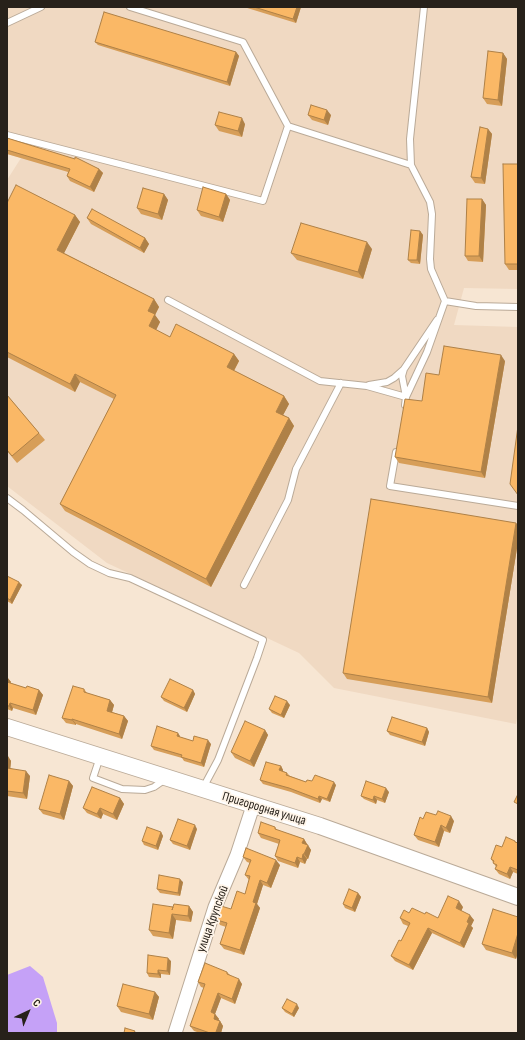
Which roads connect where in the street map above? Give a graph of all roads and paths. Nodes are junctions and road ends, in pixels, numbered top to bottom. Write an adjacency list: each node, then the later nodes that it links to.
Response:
1 (41, 7): 4 (lane)
2 (130, 7): 5 (lane)
3 (424, 7): 7 (lane)
4 (7, 23)
5 (288, 126): 6 (lane); 7 (lane)
6 (7, 135)
7 (411, 165): 9 (lane)
8 (168, 300): 14 (lane)
9 (445, 302): 10 (lane); 11 (lane)
10 (518, 307)
11 (441, 314): 12 (lane); 17 (lane)
12 (404, 369): 13 (lane); 16 (lane)
13 (387, 382): 15 (lane); 16 (lane)
14 (341, 383): 15 (lane); 22 (lane)
15 (367, 386): 17 (lane)
16 (404, 386): 17 (lane)
17 (406, 397): 18 (lane)
18 (404, 412)
19 (397, 449): 21 (lane)
20 (7, 498): 26 (lane)
21 (518, 506)
22 (244, 585)
23 (7, 727): 24 (street, Пригородная улица)
24 (100, 757): 25 (street, Пригородная улица); 25 (lane)
25 (166, 778): 26 (street, Пригородная улица)
26 (202, 790): 27 (street, Пригородная улица)
27 (252, 806): 28 (street, Пригородная улица); 29 (street, улица Крупской)
28 (518, 896)
29 (175, 1033)

